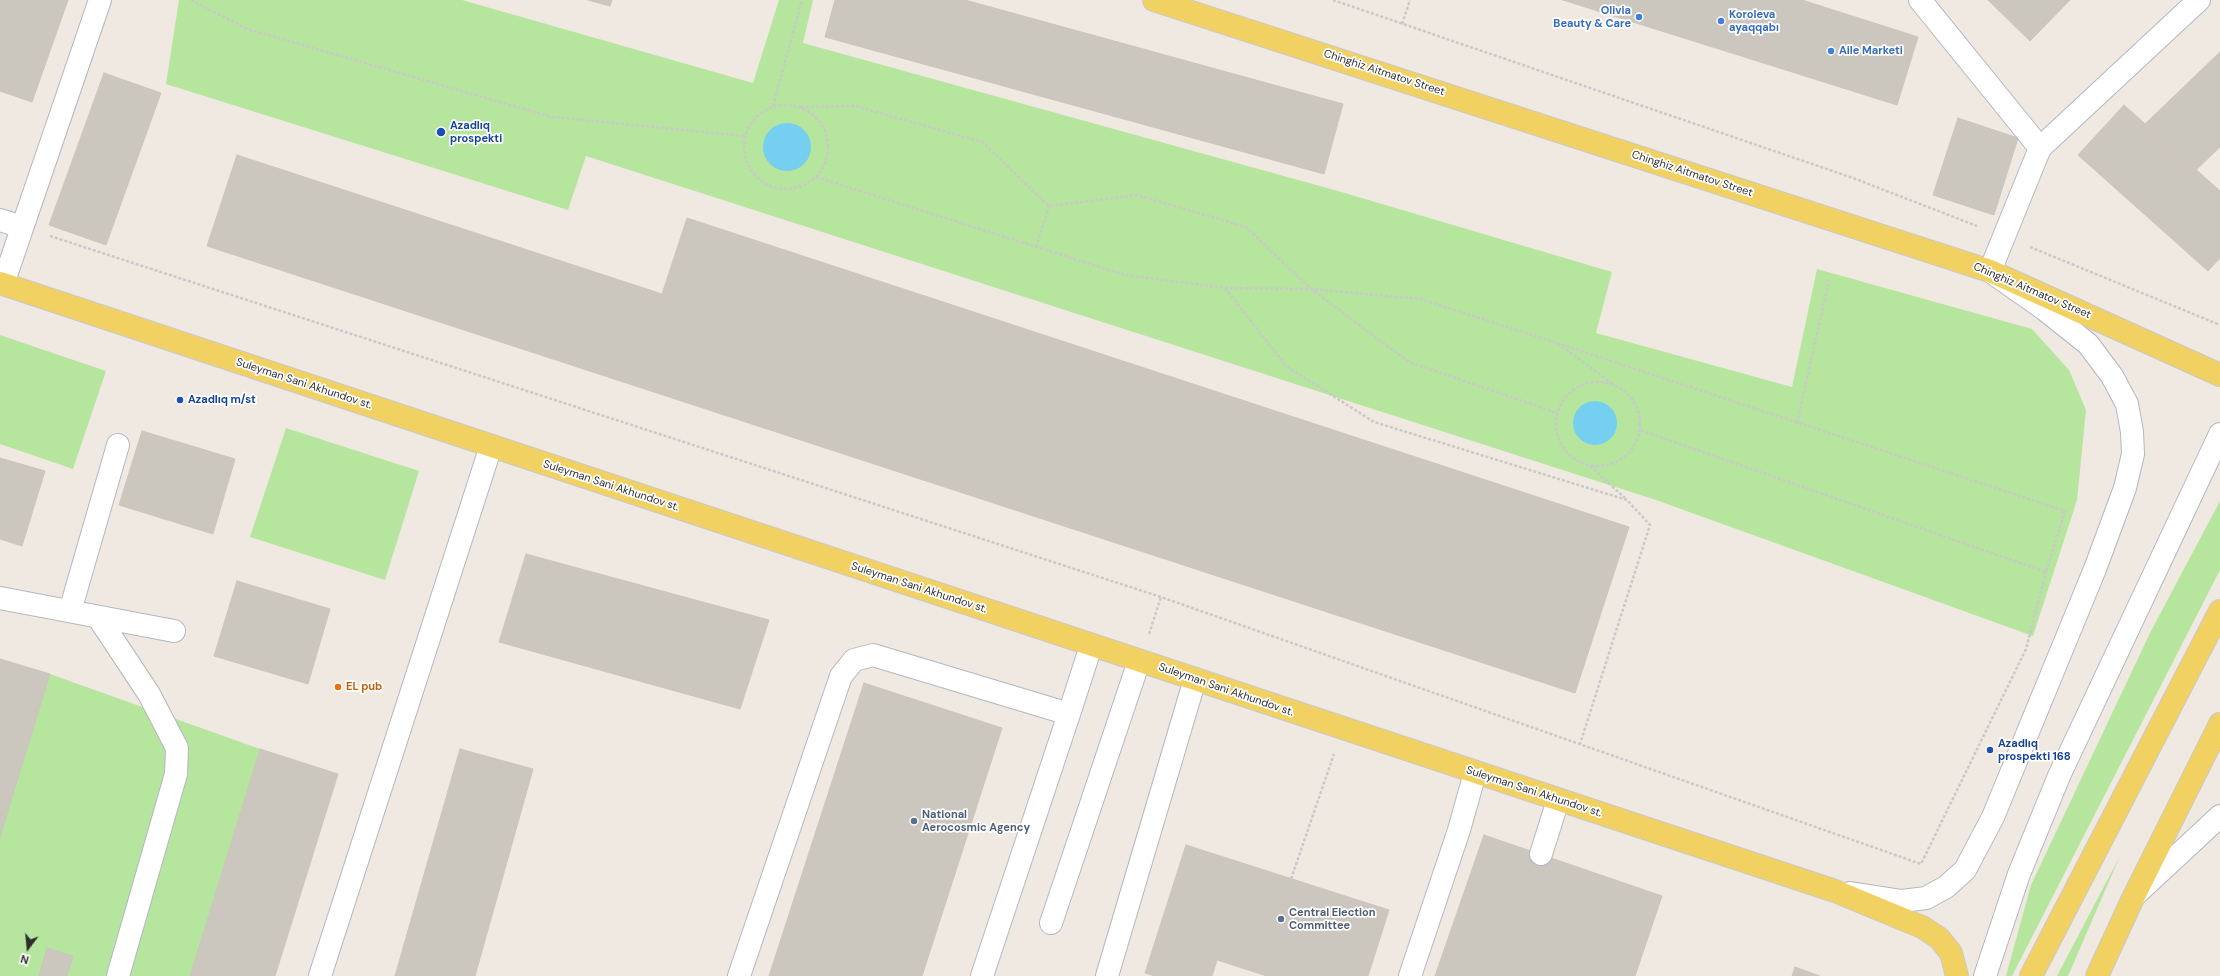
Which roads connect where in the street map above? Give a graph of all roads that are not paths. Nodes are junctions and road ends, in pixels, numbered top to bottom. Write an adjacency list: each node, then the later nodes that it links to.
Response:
1 (100, 0): 7 (street)
2 (1154, 0): 8 (main road, Chinghiz Aitmatov Street)
3 (1920, 0): 5 (street)
4 (2199, 0): 5 (street)
5 (2040, 148): 8 (street)
6 (0, 220): 7 (street)
7 (22, 227): 9 (street)
8 (1990, 271): 10 (main road, Chinghiz Aitmatov Street); 28 (street)
9 (1, 283): 13 (main road, Suleyman Sani Akhundov st.)
10 (2220, 375)
11 (2220, 434): 38 (street)
12 (118, 445): 15 (street)
13 (491, 446): 19 (main road, Suleyman Sani Akhundov st.); 32 (street)
14 (0, 598): 15 (street)
15 (70, 611): 17 (street)
16 (2220, 611): 39 (main road)
17 (98, 616): 18 (street); 31 (street)
18 (174, 631)
19 (1092, 646): 20 (main road, Suleyman Sani Akhundov st.); 22 (street)
20 (1139, 661): 21 (main road, Suleyman Sani Akhundov st.); 30 (street)
21 (1195, 679): 24 (main road, Suleyman Sani Akhundov st.); 35 (street)
22 (1069, 714): 33 (street); 34 (street)
23 (2220, 724): 29 (main road)
24 (1475, 773): 25 (main road, Suleyman Sani Akhundov st.); 36 (street)
25 (1558, 800): 27 (street); 28 (main road, Suleyman Sani Akhundov st.)
26 (2220, 816): 29 (street)
27 (1541, 854)
28 (1835, 891): 37 (main road, Suleyman Sani Akhundov st.)
29 (2134, 896): 40 (main road)
30 (1051, 923)
31 (118, 976)
32 (320, 976)
33 (739, 976)
34 (982, 976)
35 (1108, 976)
36 (1410, 976)
37 (1957, 976)
38 (1985, 976)
39 (2031, 976)
40 (2097, 976)

